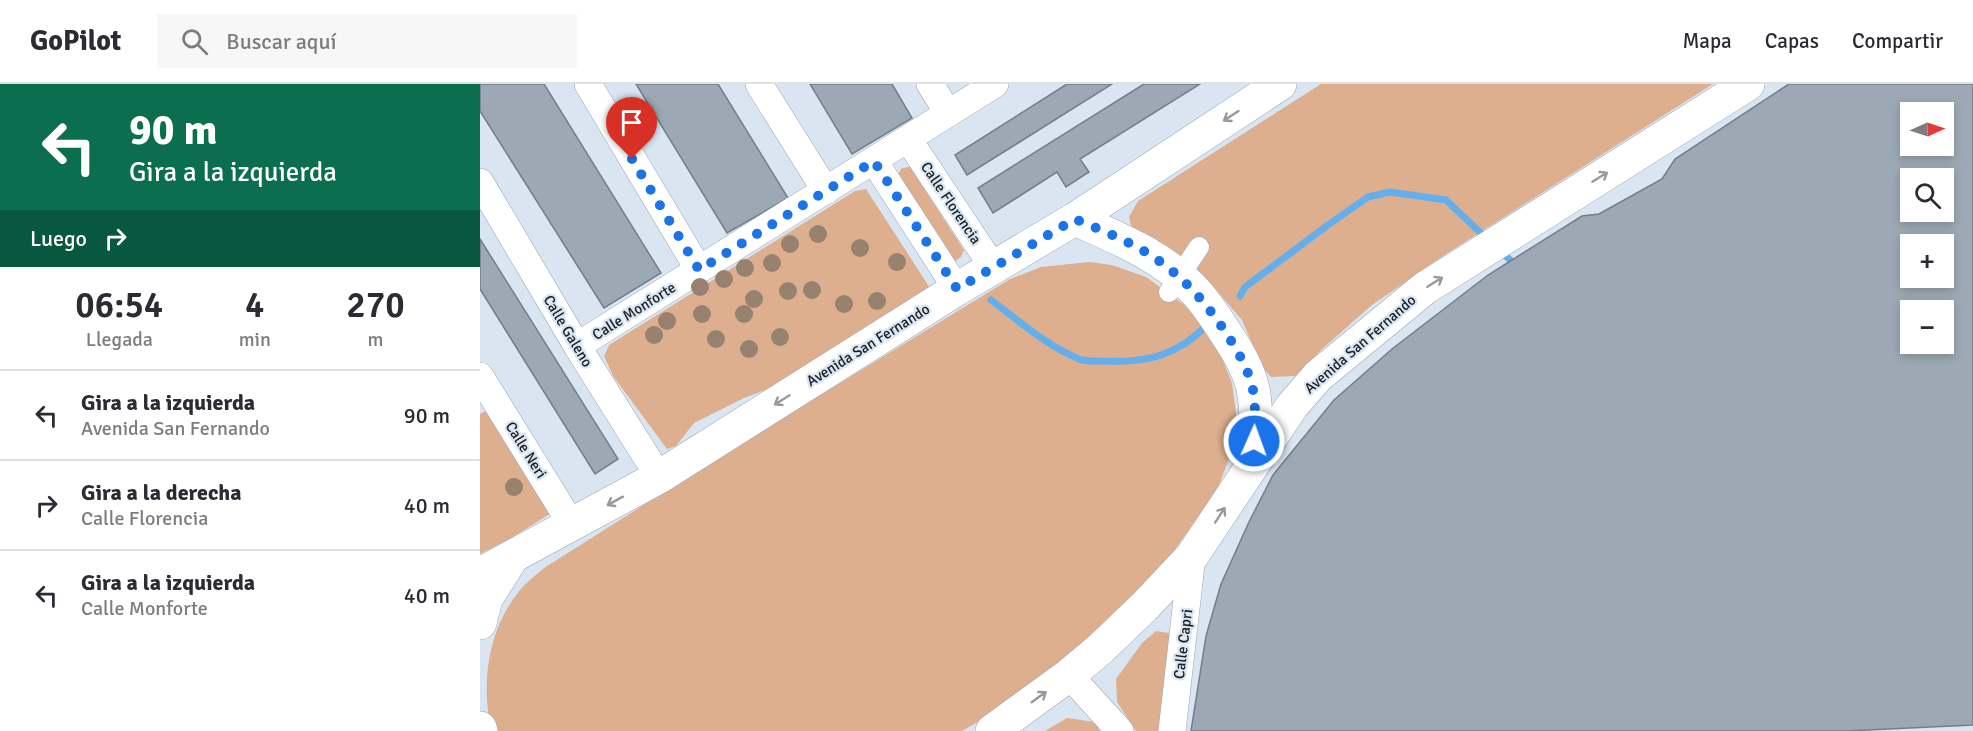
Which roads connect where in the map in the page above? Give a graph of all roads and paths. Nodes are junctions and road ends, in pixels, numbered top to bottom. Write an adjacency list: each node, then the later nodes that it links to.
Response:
1 (588, 84): 15 (street)
2 (759, 84): 11 (street)
3 (930, 84): 7 (street)
4 (995, 84): 7 (street, Calle Monforte)
5 (1280, 84): 12 (street, Avenida San Fernando, one-way to 12)
6 (1748, 84): 20 (street, Avenida San Fernando, one-way to 6)
7 (948, 114): 8 (street, Calle Monforte)
8 (908, 139): 9 (street, Calle Monforte); 14 (street, Calle Florencia)
9 (874, 161): 11 (street, Calle Monforte); 17 (street)
10 (480, 182): 18 (street, Calle Galeno)
11 (825, 191): 15 (street, Calle Monforte)
12 (1075, 219): 14 (street, Avenida San Fernando); 16 (street)
13 (1198, 247): 16 (street)
14 (993, 267): 17 (street, Avenida San Fernando)
15 (699, 270): 18 (street, Calle Monforte)
16 (1174, 285): 20 (street)
17 (957, 289): 21 (street, Avenida San Fernando, one-way to 21)
18 (577, 346): 21 (street, Calle Galeno)
19 (484, 392): 22 (street, Calle Neri)
20 (1253, 464): 23 (street, Avenida San Fernando, one-way to 20)
21 (659, 477): 22 (street, Avenida San Fernando, one-way to 22)
22 (572, 525): 24 (street, Avenida San Fernando)
23 (1192, 556): 27 (street, Avenida San Fernando); 30 (street, Calle Capri)
24 (512, 558): 25 (street, Avenida San Fernando); 26 (street)
25 (480, 574)
26 (480, 623)
27 (1068, 675): 28 (street, Avenida San Fernando, one-way to 27); 29 (street)
28 (992, 731)
29 (1120, 731)
30 (1172, 731)

